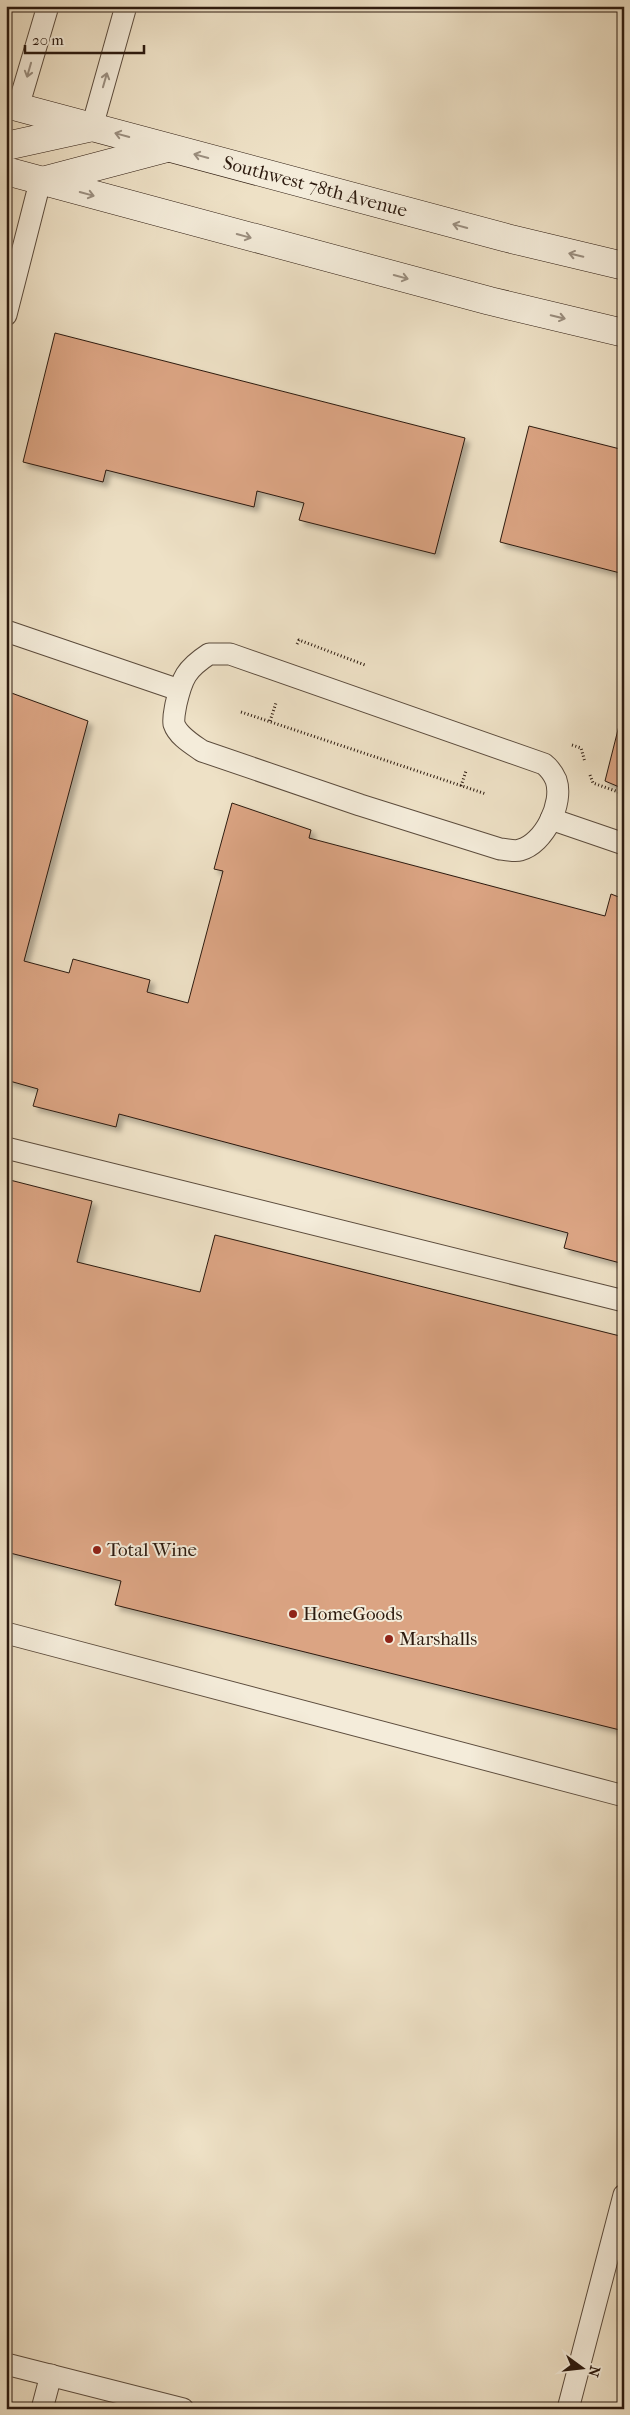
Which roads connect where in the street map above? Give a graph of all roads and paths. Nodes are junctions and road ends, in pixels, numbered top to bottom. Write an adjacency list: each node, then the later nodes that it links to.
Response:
1 (48, 6): 3 (lane, one-way to 3)
2 (126, 6): 4 (lane, one-way to 2)
3 (12, 106): 4 (street, Southwest 78th Avenue)
4 (92, 127): 5 (street); 6 (street, Southwest 78th Avenue, one-way to 4)
5 (6, 146)
6 (169, 148): 8 (street); 9 (street, Southwest 78th Avenue, one-way to 6)
7 (6, 171): 8 (street)
8 (40, 182): 10 (lane); 11 (street, one-way to 11)
9 (624, 266)
10 (6, 316)
11 (624, 333)
12 (6, 631): 13 (lane)
13 (179, 690): 20 (lane); 20 (lane)
14 (279, 694): 16 (path)
15 (242, 712): 16 (path)
16 (270, 721): 18 (path)
17 (468, 763): 18 (path)
18 (461, 786): 19 (path)
19 (486, 794)
20 (552, 819): 21 (lane)
21 (624, 844)
22 (6, 1148): 23 (lane)
23 (624, 1301)
24 (6, 1633): 25 (lane)
25 (624, 1796)
26 (624, 2195): 31 (lane)
27 (6, 2364): 28 (lane)
28 (51, 2375): 29 (lane); 30 (lane)
29 (42, 2409)
30 (183, 2409)
31 (568, 2409)

